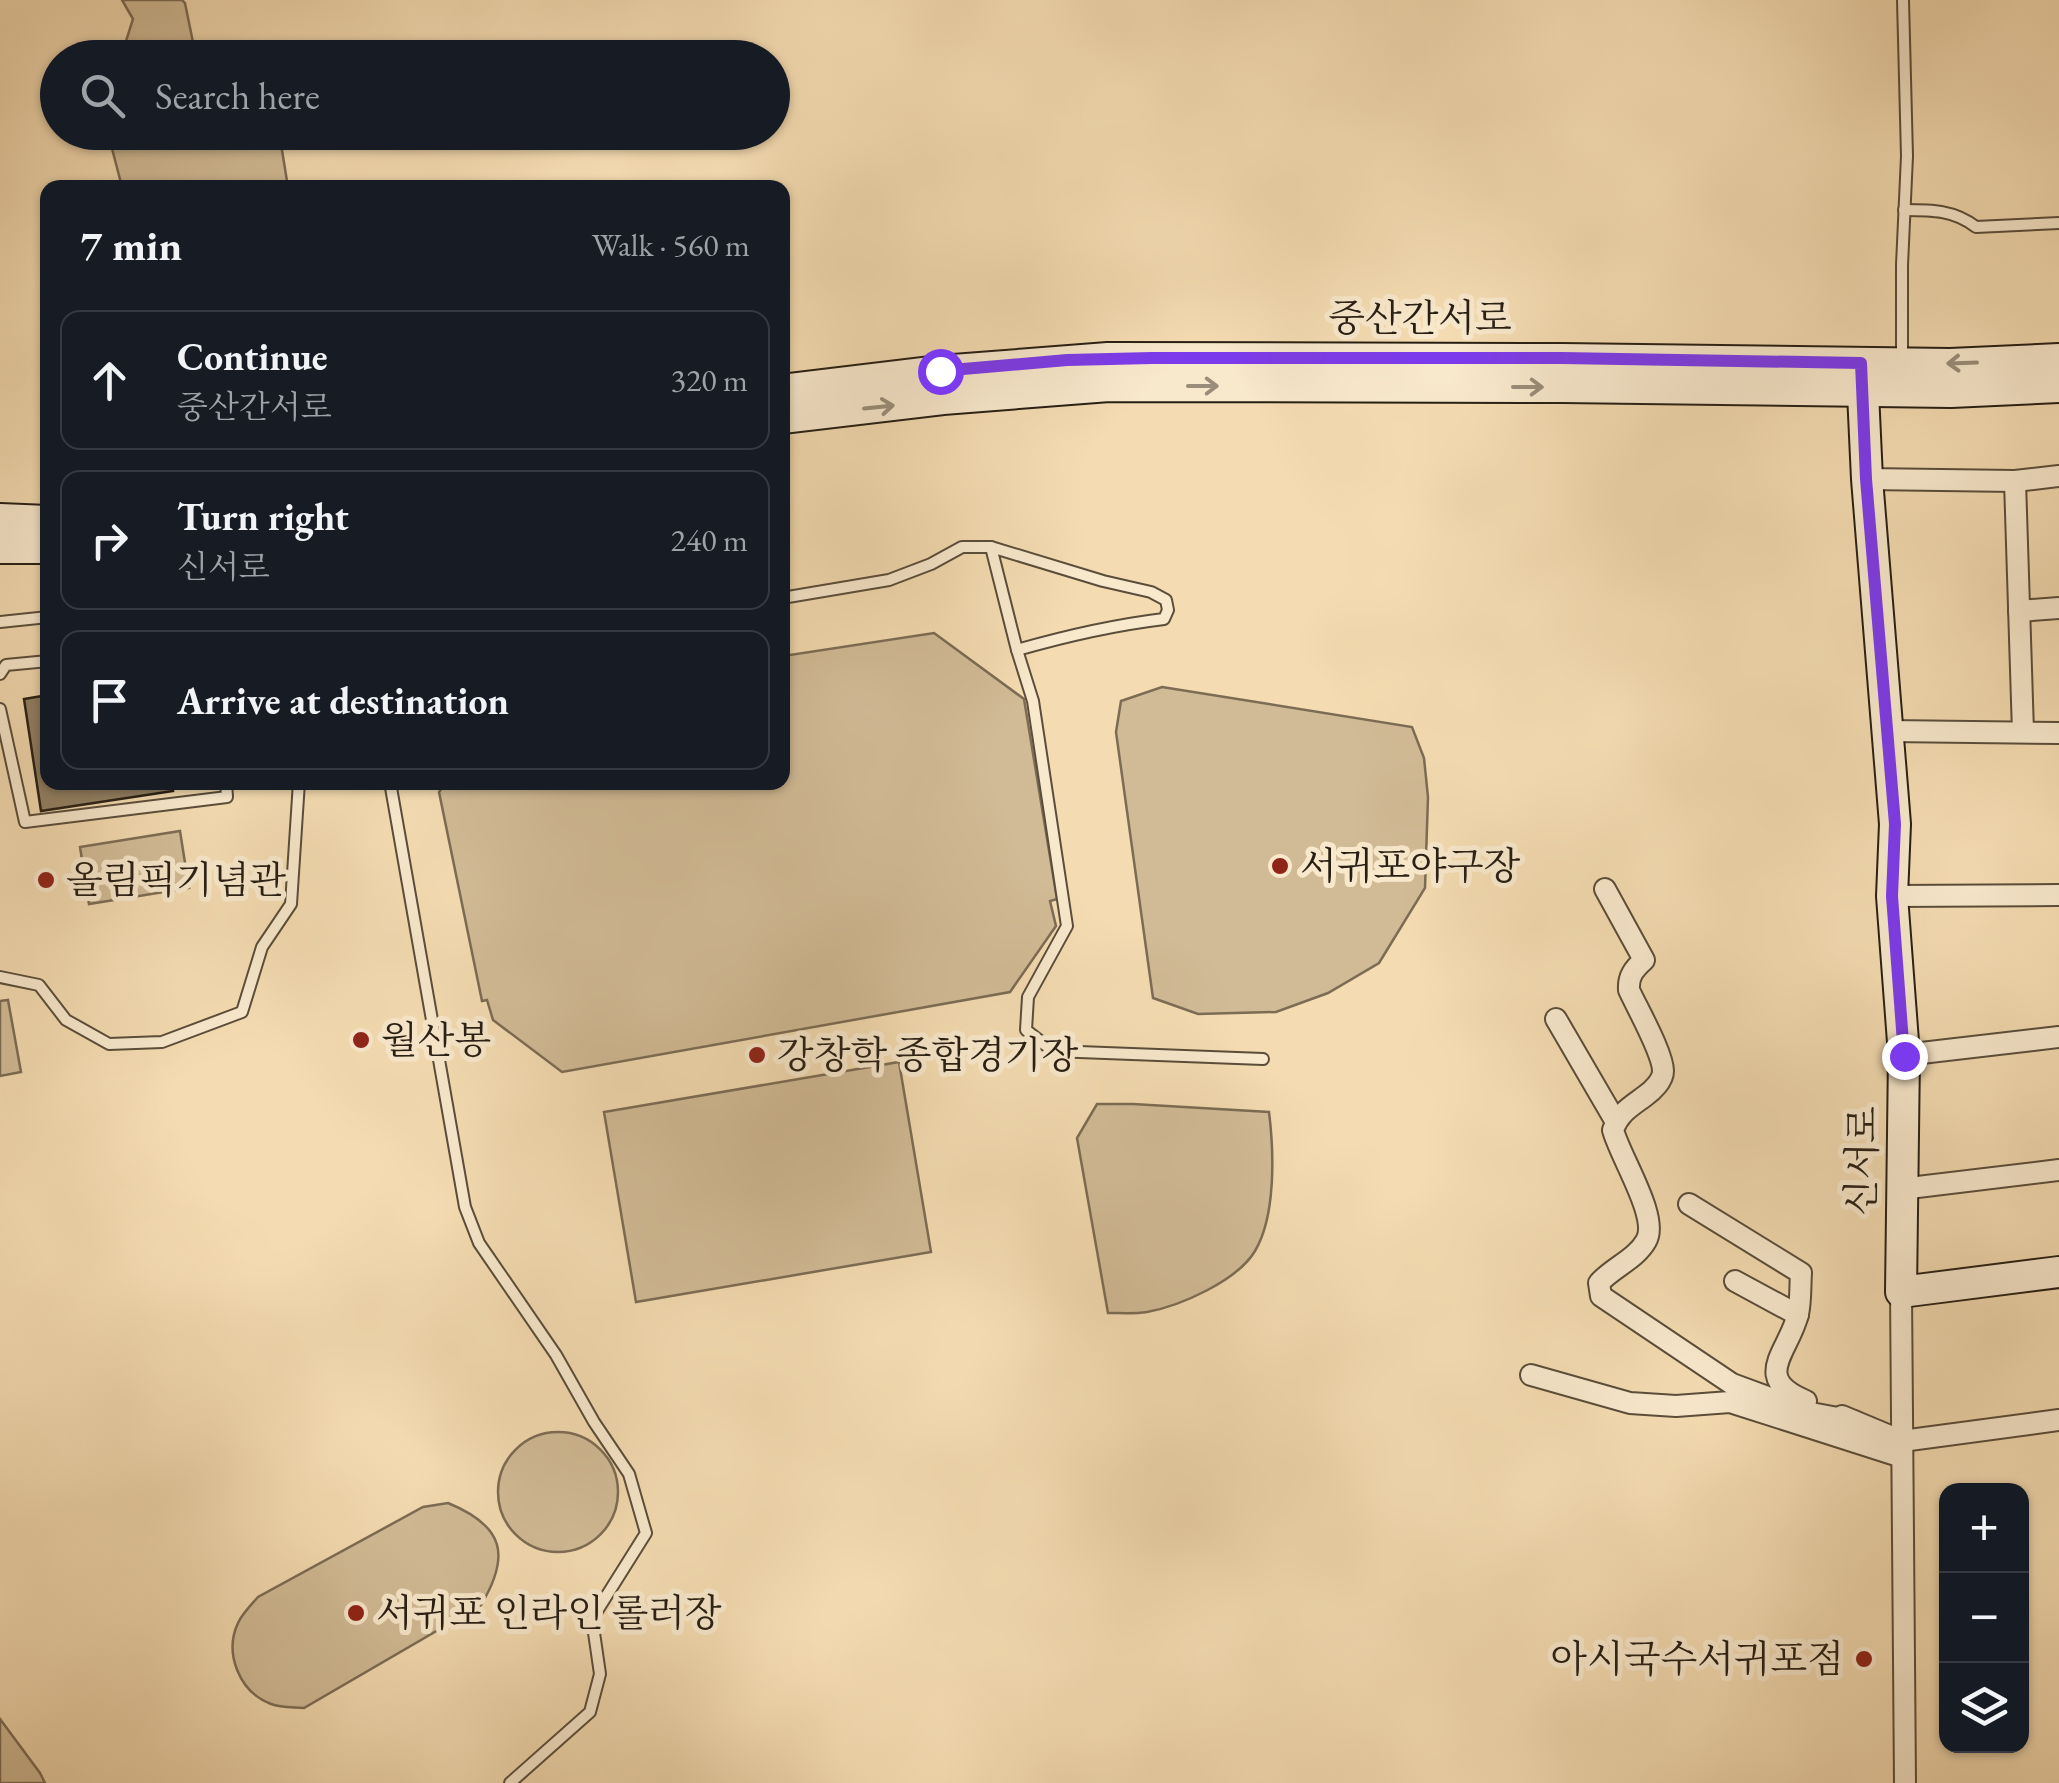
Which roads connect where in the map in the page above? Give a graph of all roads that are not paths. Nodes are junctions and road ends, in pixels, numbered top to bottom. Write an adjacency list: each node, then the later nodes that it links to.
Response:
1 (1903, 0): 2 (lane)
2 (1904, 210): 3 (lane); 5 (lane)
3 (2059, 223)
4 (2059, 359): 5 (main road, 중산간서로, one-way to 5)
5 (1902, 362): 6 (main road, 중산간서로)
6 (1862, 377): 7 (main road, 중산간서로); 8 (main road, 중산간서로); 9 (main road, 중산간서로, one-way to 6); 11 (main road, 신서로)
7 (2059, 387)
8 (790, 389)
9 (790, 417)
10 (2059, 476): 12 (street)
11 (1866, 479): 12 (street); 27 (main road, 신서로)
12 (2015, 481): 20 (street)
13 (0, 519): 14 (main road)
14 (40, 520)
15 (991, 547): 18 (lane); 23 (lane); 23 (lane)
16 (0, 548): 17 (main road)
17 (40, 548)
18 (790, 597)
19 (2059, 608): 20 (street)
20 (2019, 611): 28 (street)
21 (40, 617): 22 (lane)
22 (0, 622)
23 (1018, 650): 40 (lane)
24 (40, 662): 25 (lane)
25 (0, 674)
26 (0, 709): 30 (lane)
27 (1889, 731): 28 (street); 35 (main road, 신서로)
28 (2024, 732): 29 (street)
29 (2059, 733)
30 (227, 790)
31 (298, 790): 36 (lane)
32 (391, 790): 53 (lane)
33 (1605, 889): 41 (street)
34 (2059, 895): 35 (street)
35 (1892, 896): 39 (main road, 신서로)
36 (0, 977)
37 (1556, 1019): 41 (street)
38 (2059, 1037): 39 (street)
39 (1904, 1056): 43 (main road, 신서로)
40 (1262, 1059)
41 (1616, 1122): 51 (street)
42 (2059, 1170): 43 (street)
43 (1901, 1190): 47 (main road, 신서로)
44 (1689, 1204): 48 (street)
45 (2059, 1272): 47 (main road)
46 (1735, 1281): 48 (street)
47 (1900, 1292): 52 (street, 신서로)
48 (1798, 1314): 51 (street)
49 (1530, 1375): 52 (street)
50 (2059, 1420): 52 (street)
51 (1854, 1421): 52 (street)
52 (1902, 1449): 54 (street, 신서로)
53 (510, 1783)
54 (1906, 1783)

